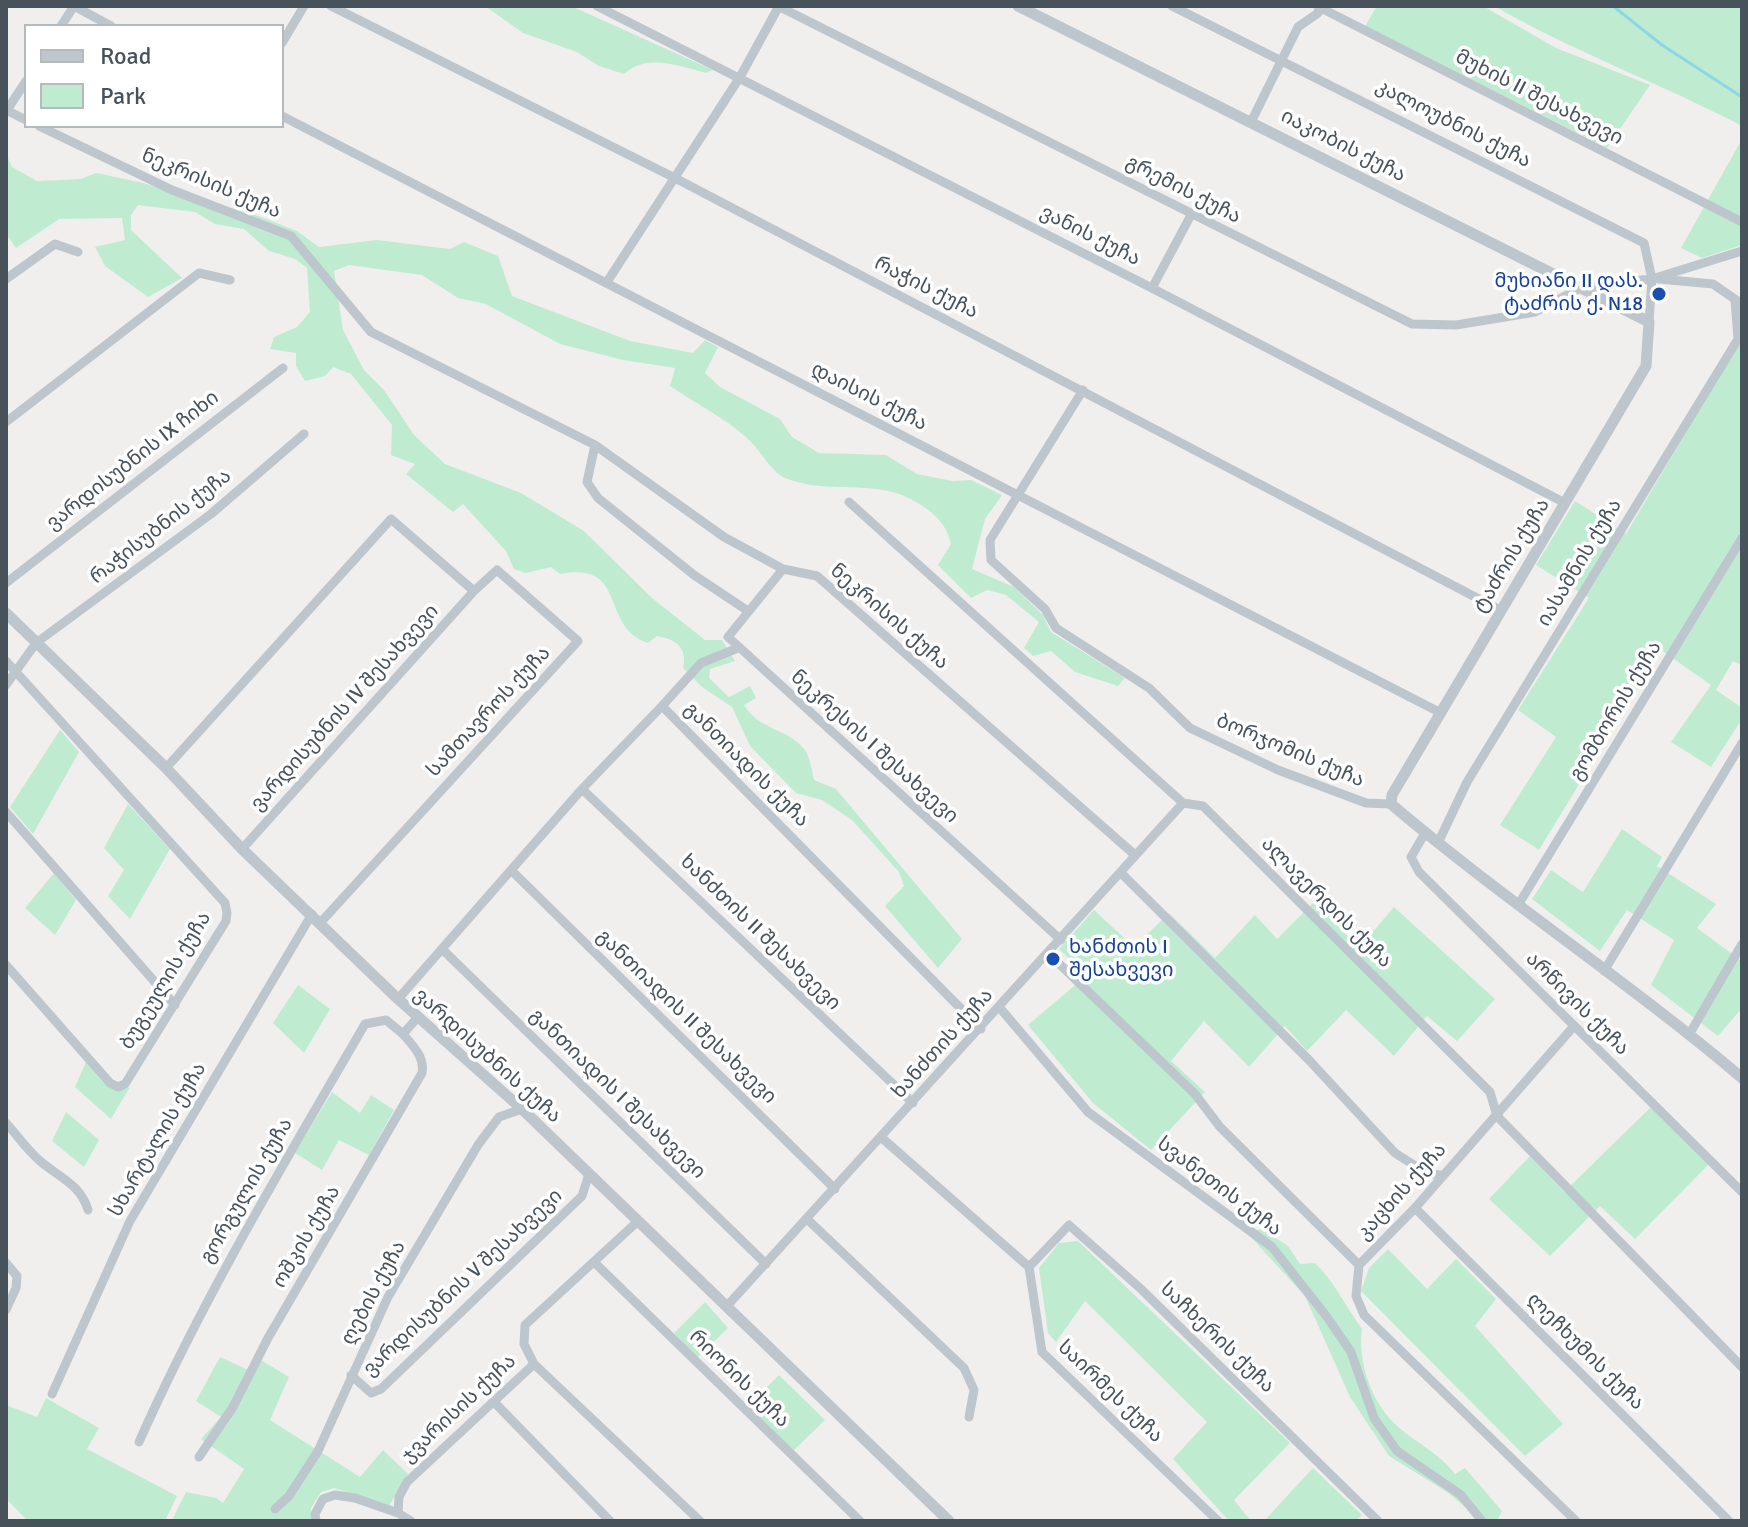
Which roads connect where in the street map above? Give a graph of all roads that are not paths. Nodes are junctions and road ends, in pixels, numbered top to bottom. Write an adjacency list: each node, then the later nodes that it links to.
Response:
1 (74, 6): 9 (street); 10 (street)
2 (304, 6): 11 (street)
3 (331, 6): 20 (street, რაჭის ქუჩა)
4 (597, 6): 13 (street, ვანის ქუჩა)
5 (779, 6): 13 (street); 21 (street, გრემის ქუჩა)
6 (1018, 6): 18 (street, იაკობის ქუჩა)
7 (1172, 6): 12 (street, კალოუბნის ქუჩა)
8 (1319, 7): 12 (street); 22 (street, მუხის II შესახვევი)
9 (62, 24)
10 (107, 24)
11 (284, 40)
12 (1281, 58): 18 (street); 26 (street, კალოუბნის ქუჩა)
13 (740, 77): 20 (street); 30 (street, ვანის ქუჩა)
14 (24, 84): 15 (street)
15 (6, 110): 17 (street)
16 (284, 117): 28 (street, დაისის ქუჩა)
17 (24, 119)
18 (1252, 120): 29 (street, იაკობის ქუჩა)
19 (43, 128): 37 (street, ნეკრისის ქუჩა)
20 (675, 178): 28 (street); 34 (street, რაჭის ქუჩა)
21 (1191, 215): 29 (street, გრემის ქუჩა); 30 (street)
22 (1742, 222)
23 (1742, 251): 26 (street)
24 (78, 252): 25 (street)
25 (6, 279)
26 (1652, 279): 29 (street); 31 (street); 32 (street, კალოუბნის ქუჩა)
27 (230, 280): 35 (street)
28 (607, 282): 38 (street, დაისის ქუჩა)
29 (1584, 286): 32 (street, იაკობის ქუჩა)
30 (1152, 288): 40 (street, ვანის ქუჩა)
31 (1739, 302): 62 (street, იასამნის ქუჩა)
32 (1649, 322): 40 (street, ტაძრის ქუჩა)
33 (283, 368): 43 (street, ვარდისუბნის IX ჩიხი)
34 (1083, 390): 38 (street, ბორჯომის ქუჩა); 45 (street, რაჭის ქუჩა)
35 (6, 422)
36 (304, 434): 48 (street, რაჭისუბნის ქუჩა)
37 (595, 445): 42 (street, ნეკრისის ქუჩა); 46 (street)
38 (1017, 494): 54 (street, დაისის ქუჩა); 59 (street, ბორჯომის ქუჩა)
39 (849, 502): 58 (street, ალავერდის ქუჩა)
40 (1565, 503): 45 (street, ტაძრის ქუჩა)
41 (1742, 538): 67 (street, გომბორის ქუჩა)
42 (783, 569): 46 (street); 64 (street, ნეკრისის ქუჩა)
43 (6, 583)
44 (474, 591): 56 (street); 63 (street, ვარდისუბნის IV შესახვევი); 68 (street, სამთავროს ქუჩა)
45 (1500, 610): 54 (street, ტაძრის ქუჩა)
46 (748, 611): 49 (street)
47 (6, 613): 48 (street, ვარდისუბნის ქუჩა)
48 (36, 643): 51 (street, რაჭისუბნის ქუჩა); 56 (street, ვარდისუბნის ქუჩა)
49 (738, 648): 53 (street); 69 (street, ნეკრესის I შესახვევი)
50 (6, 661): 51 (street, ბუგეულის ქუჩა)
51 (15, 671): 52 (street, რაჭისუბნის ქუჩა); 76 (street, ბუგეულის ქუჩა)
52 (6, 685)
53 (662, 706): 57 (street, განთიადის ქუჩა); 80 (street, განთიადის ქუჩა)
54 (1439, 712): 59 (street, ტაძრის ქუჩა)
55 (1742, 743): 74 (street)
56 (166, 768): 63 (street, ვარდისუბნის ქუჩა)
57 (582, 789): 65 (street, განთიადის ქუჩა); 84 (street, ხანძთის II შესახვევი)
58 (1183, 803): 64 (street, ხანძთის ქუჩა); 86 (street, ალავერდის ქუჩა)
59 (1391, 804): 61 (street)
60 (6, 812): 76 (street)
61 (1425, 833): 62 (street); 79 (street, არწივის ქუჩა)
62 (1438, 843): 67 (street)
63 (242, 849): 68 (street, ვარდისუბნის ქუჩა)
64 (1135, 855): 66 (street, ხანძთის ქუჩა)
65 (512, 871): 71 (street, განთიადის ქუჩა); 91 (street, განთიადის II შესახვევი)
66 (1121, 873): 69 (street, ხანძთის ქუჩა); 90 (street)
67 (1520, 902): 74 (street)
68 (317, 918): 75 (street, ვარდისუბნის ქუჩა); 107 (street, სხარტალის ქუჩა)
69 (1061, 940): 72 (street, ხანძთის ქუჩა)
70 (1742, 944): 81 (street)
71 (443, 950): 75 (street, განთიადის ქუჩა); 99 (street, განთიადის I შესახვევი)
72 (1049, 954): 77 (street, ხანძთის ქუჩა); 100 (street)
73 (6, 965): 76 (street, ბუგეულის ქუჩა)
74 (1604, 971): 81 (street)
75 (398, 999): 78 (street, ვარდისუბნის ქუჩა)
76 (175, 1005)
77 (1000, 1008): 80 (street, ხანძთის ქუჩა); 122 (street, სვანეთის ქუჩა)
78 (418, 1017): 82 (street); 85 (street, ვარდისუბნის ქუჩა)
79 (1574, 1026): 86 (street, კაცხის ქუჩა); 92 (street, არწივის ქუჩა)
80 (981, 1029): 84 (street, ხანძთის ქუჩა)
81 (1690, 1033): 83 (street)
82 (403, 1034): 110 (street, გორგულის ქუჩა); 111 (street, ოშკის ქუჩა)
83 (1742, 1078)
84 (913, 1103): 88 (street, ხანძთის ქუჩა)
85 (522, 1109): 89 (street, ვარდისუბნის ქუჩა); 106 (street, ღების ქუჩა)
86 (1497, 1116): 90 (street, კაცხის ქუჩა); 105 (street, ალავერდის ქუჩა)
87 (6, 1123): 94 (street)
88 (882, 1138): 91 (street, ხანძთის ქუჩა); 101 (street)
89 (589, 1174): 96 (street, ვარდისუბნის ქუჩა); 106 (street, ვარდისუბნის V შესახვევი)
90 (1441, 1175): 93 (street, კაცხის ქუჩა)
91 (835, 1189): 95 (street, ხანძთის ქუჩა)
92 (1742, 1192)
93 (1415, 1208): 100 (street, კაცხის ქუჩა); 124 (street, ლეჩხუმის ქუჩა)
94 (88, 1210)
95 (807, 1219): 99 (street, ხანძთის ქუჩა); 109 (street)
96 (637, 1222): 97 (street, ჯვარისის ქუჩა); 102 (street, ვარდისუბნის ქუჩა)
97 (594, 1262): 104 (street, ჯვარისის ქუჩა); 118 (street, რიონის ქუჩა)
98 (6, 1263): 103 (street)
99 (766, 1264): 102 (street, ხანძთის ქუჩა)
100 (1359, 1265): 123 (street, კაცხის ქუჩა)
101 (1029, 1267): 120 (street, საირმეს ქუჩა); 121 (street, საჩხერის ქუჩა)
102 (727, 1306): 119 (street, ვარდისუბნის ქუჩა)
103 (6, 1310)
104 (534, 1364): 108 (street, ჯვარისის ქუჩა); 117 (street)
105 (1742, 1367)
106 (351, 1375): 112 (street, ღების ქუჩა)
107 (52, 1394)
108 (495, 1403): 113 (street, ჯვარისის ქუჩა); 116 (street)
109 (969, 1417)
110 (139, 1442)
111 (199, 1457)
112 (275, 1509)
113 (398, 1513): 114 (street); 115 (street)
114 (315, 1518)
115 (411, 1521)
116 (610, 1521)
117 (700, 1521)
118 (860, 1521)
119 (949, 1521)
120 (1218, 1521)
121 (1378, 1521)
122 (1482, 1521)
123 (1576, 1521)
124 (1729, 1521)

